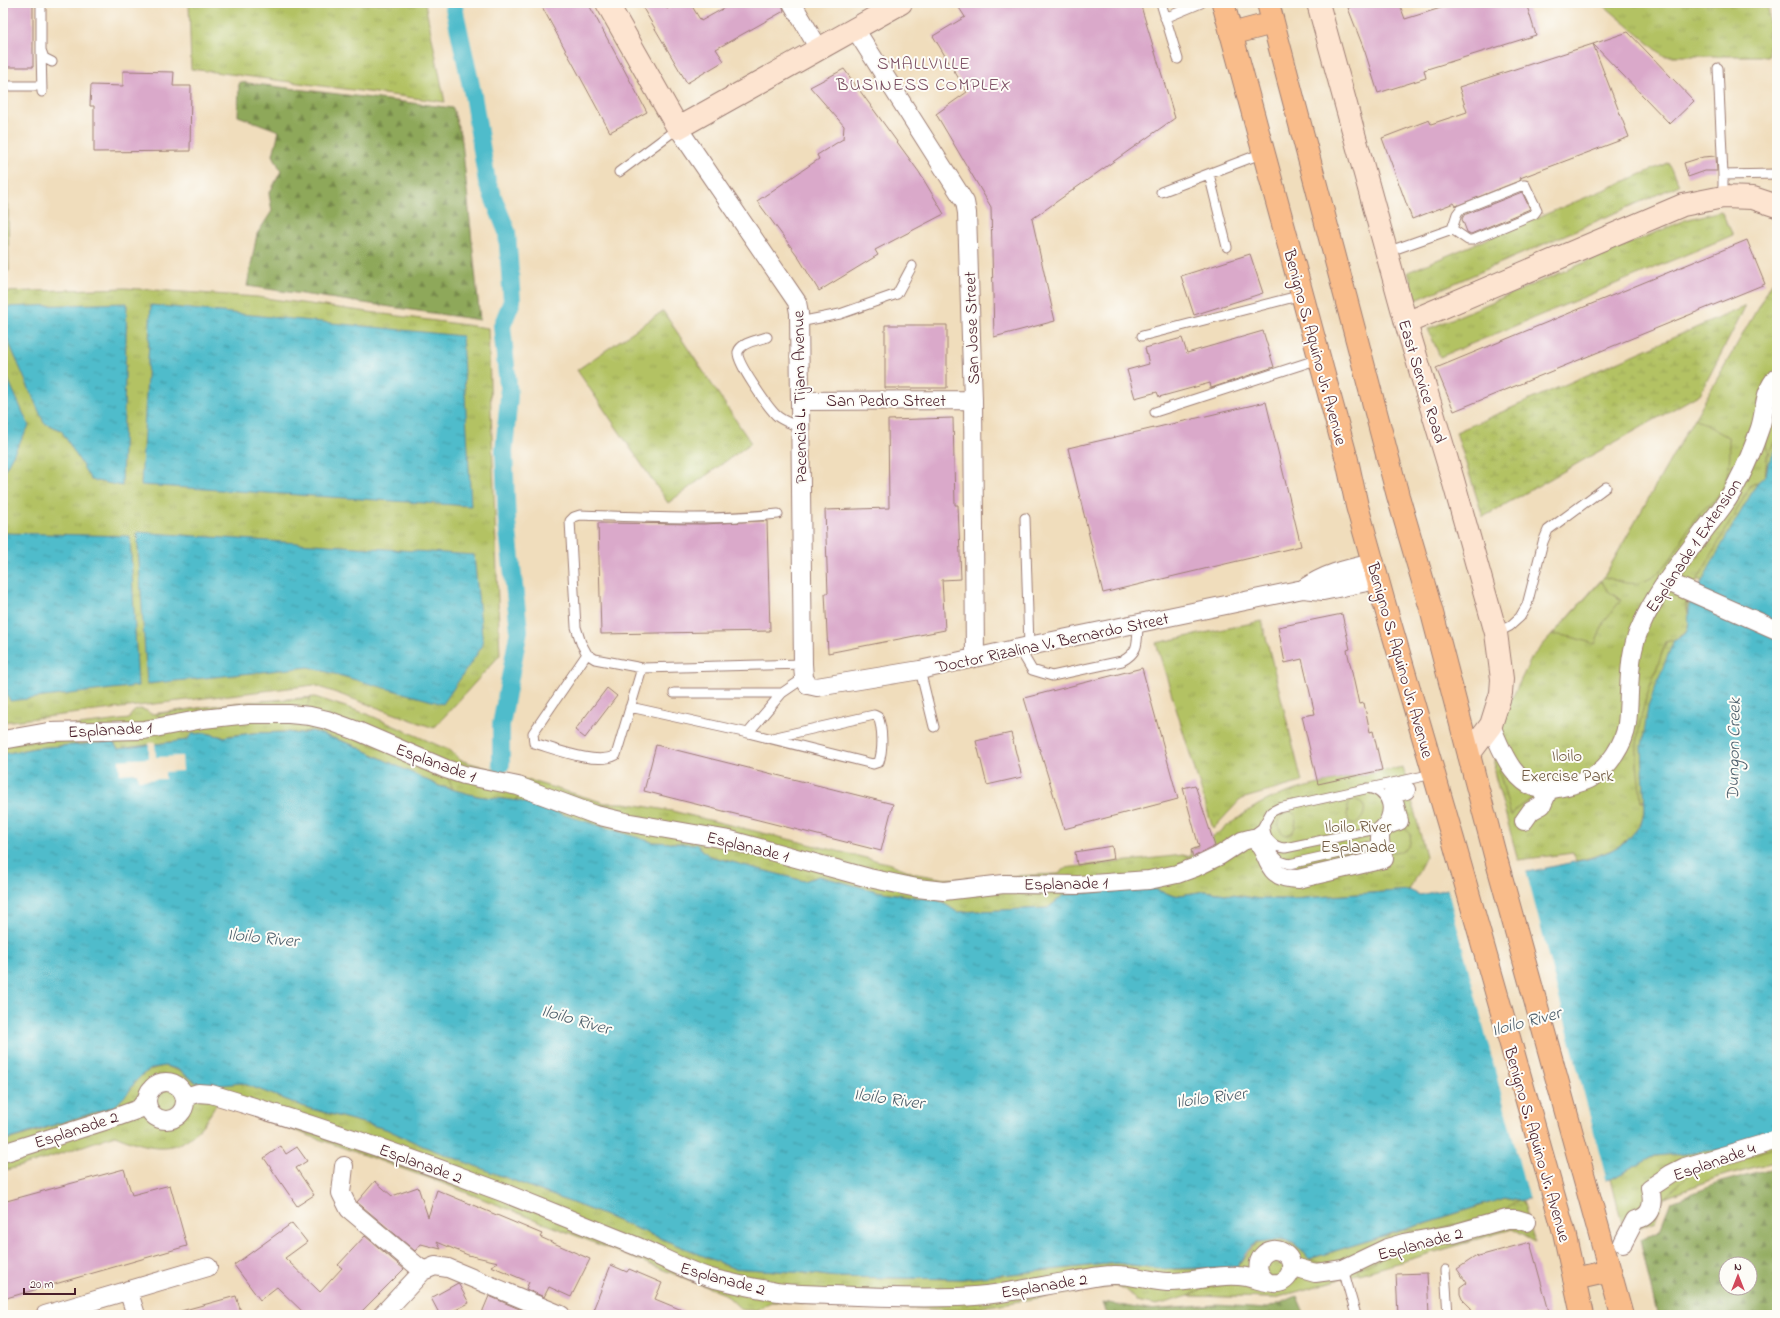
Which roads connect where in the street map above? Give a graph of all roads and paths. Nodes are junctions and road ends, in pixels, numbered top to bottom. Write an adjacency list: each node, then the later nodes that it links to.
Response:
1 (41, 3): 14 (lane)
2 (607, 3): 19 (main road, Pacencia L. Tijam Avenue)
3 (792, 3): 13 (street)
4 (901, 3): 11 (main road)
5 (1161, 3): 10 (lane)
6 (1201, 3): 10 (lane)
7 (1223, 3): 12 (highway, Benigno S. Aquino Jr. Avenue)
8 (1318, 3): 30 (main road, East Service Road)
9 (1270, 13): 12 (highway); 65 (highway, Benigno S. Aquino Jr. Avenue)
10 (1165, 18): 15 (lane)
11 (855, 29): 13 (main road); 39 (street, San Jose Street)
12 (1231, 34): 20 (highway, Benigno S. Aquino Jr. Avenue)
13 (819, 49): 19 (main road)
14 (41, 50): 16 (lane); 18 (lane)
15 (1178, 59)
16 (52, 62)
17 (1718, 68): 24 (lane)
18 (3, 86)
19 (678, 128): 21 (lane); 33 (street, Pacencia L. Tijam Avenue)
20 (1263, 154): 22 (lane); 32 (highway, Benigno S. Aquino Jr. Avenue)
21 (619, 172)
22 (1209, 174): 25 (lane); 29 (lane)
23 (1777, 174): 24 (lane)
24 (1723, 175): 26 (lane)
25 (1161, 192)
26 (1723, 197): 27 (main road); 34 (main road)
27 (1777, 206)
28 (1452, 229): 28 (lane); 30 (lane)
29 (1228, 247)
30 (1388, 252): 34 (main road, East Service Road)
31 (912, 266): 33 (lane)
32 (1302, 295): 35 (lane); 37 (highway, Benigno S. Aquino Jr. Avenue)
33 (799, 322): 40 (street, Pacencia L. Tijam Avenue)
34 (1406, 323): 50 (main road, East Service Road)
35 (1142, 336)
36 (767, 337): 42 (lane)
37 (1319, 358): 41 (lane); 46 (highway, Benigno S. Aquino Jr. Avenue)
38 (1777, 377): 47 (street, Esplanade 1 Extension)
39 (973, 400): 40 (street, San Pedro Street); 53 (street, San Jose Street)
40 (800, 401): 42 (street, Pacencia L. Tijam Avenue)
41 (1155, 412)
42 (801, 428): 56 (street, Pacencia L. Tijam Avenue)
43 (1606, 487): 50 (lane)
44 (778, 514): 52 (lane)
45 (1025, 518): 51 (lane)
46 (1375, 571): 48 (street, Doctor Rizalina V. Bernardo Street); 66 (highway, Benigno S. Aquino Jr. Avenue)
47 (1666, 581): 49 (street); 69 (street, Esplanade 1 Extension)
48 (1138, 623): 51 (street, Doctor Rizalina V. Bernardo Street); 51 (lane)
49 (1777, 630)
50 (1496, 633): 60 (main road, East Service Road)
51 (1024, 647): 53 (street, Doctor Rizalina V. Bernardo Street)
52 (587, 654): 54 (lane); 59 (lane)
53 (975, 658): 55 (street, Doctor Rizalina V. Bernardo Street)
54 (642, 668): 56 (lane); 59 (lane)
55 (920, 670): 56 (street, Doctor Rizalina V. Bernardo Street); 61 (lane)
56 (803, 671): 58 (lane)
57 (674, 693): 58 (lane)
58 (782, 693): 62 (lane)
59 (630, 707): 62 (lane)
60 (1491, 725): 65 (main road, East Service Road); 69 (street)
61 (934, 726)
62 (748, 733): 63 (lane)
63 (772, 738): 63 (lane)
64 (3, 740): 72 (street, Esplanade 1)
65 (1469, 754): 85 (highway, Benigno S. Aquino Jr. Avenue)
66 (1433, 774): 67 (lane); 86 (highway, Benigno S. Aquino Jr. Avenue)
67 (1359, 790): 70 (lane); 70 (lane)
68 (1406, 790): 72 (street)
69 (1546, 790): 71 (street)
70 (1267, 817): 72 (lane)
71 (1524, 821)
72 (1255, 833)
73 (185, 1097): 74 (street, Esplanade 2); 74 (street); 87 (street, Esplanade 2)
74 (146, 1100): 76 (street, Esplanade 2)
75 (1777, 1140): 79 (street, Esplanade 4)
76 (3, 1152)
77 (344, 1166): 84 (street)
78 (1527, 1222): 82 (street, Esplanade 2)
79 (1623, 1243)
80 (1291, 1266): 82 (street, Esplanade 2); 87 (street, Esplanade 2); 87 (street)
81 (208, 1267): 88 (street)
82 (1343, 1269): 93 (lane)
83 (1445, 1270): 94 (lane)
84 (423, 1271): 91 (street); 92 (street)
85 (1610, 1271): 86 (highway); 96 (highway, Benigno S. Aquino Jr. Avenue)
86 (1574, 1279): 95 (highway, Benigno S. Aquino Jr. Avenue)
87 (1266, 1281)
88 (128, 1290): 89 (street); 90 (street)
89 (45, 1315)
90 (136, 1315)
91 (382, 1315)
92 (561, 1315)
93 (1356, 1315)
94 (1448, 1315)
95 (1582, 1315)
96 (1622, 1315)

